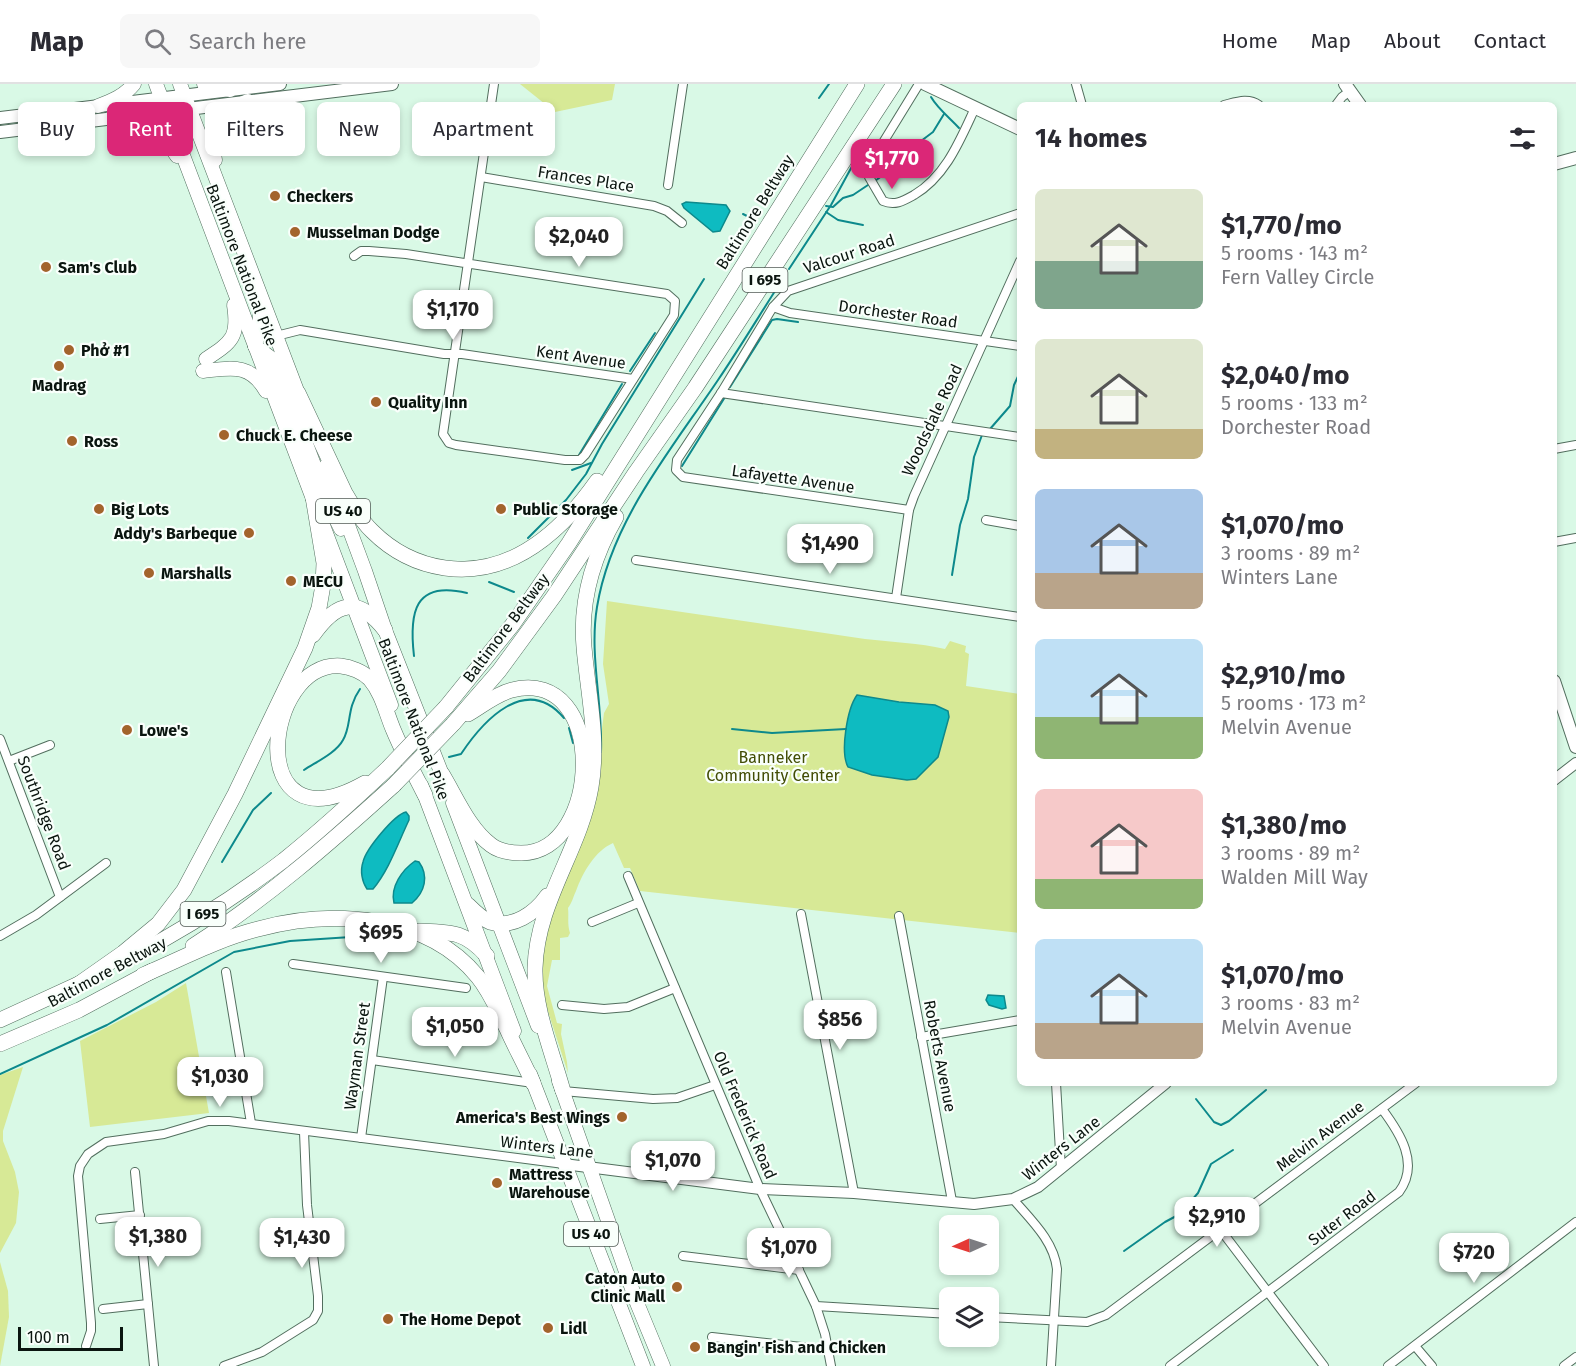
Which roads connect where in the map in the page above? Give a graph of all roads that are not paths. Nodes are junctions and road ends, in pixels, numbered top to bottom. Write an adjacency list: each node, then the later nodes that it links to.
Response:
1 (135, 84): 25 (main road)
2 (156, 84): 18 (main road, Baltimore National Pike / US 40)
3 (204, 84): 15 (main road)
4 (280, 84): 15 (main road)
5 (392, 84): 14 (main road)
6 (494, 84): 36 (street)
7 (683, 84): 38 (street)
8 (857, 84): 53 (highway, Baltimore Beltway / I 695)
9 (919, 84): 27 (street)
10 (925, 84): 27 (main road)
11 (1076, 84): 20 (street)
12 (893, 85): 55 (highway, Baltimore Beltway / I 695)
13 (1347, 88): 23 (street); 24 (main road)
14 (312, 89): 17 (main road)
15 (230, 90): 16 (main road)
16 (185, 96): 17 (main road); 19 (main road); 39 (main road, Baltimore National Pike / US 40)
17 (248, 101): 39 (main road)
18 (163, 102)
19 (169, 102)
20 (1081, 102)
21 (1236, 102): 22 (street)
22 (1254, 102)
23 (1338, 102)
24 (1358, 102)
25 (98, 106): 26 (main road); 28 (main road)
26 (107, 106)
27 (975, 108): 30 (main road)
28 (0, 118)
29 (107, 118): 31 (main road)
30 (1017, 128)
31 (0, 132)
32 (177, 156): 37 (main road)
33 (184, 156): 37 (main road, Baltimore National Pike / US 40)
34 (1576, 158): 35 (main road)
35 (1557, 163)
36 (482, 177): 41 (street, Frances Place); 43 (street)
37 (194, 184): 45 (main road, Baltimore National Pike / US 40)
38 (668, 185)
39 (223, 197): 46 (main road, Baltimore National Pike / US 40)
40 (1017, 214): 47 (street, Valcour Road)
41 (682, 223)
42 (354, 256): 43 (street)
43 (468, 264): 52 (street); 54 (street)
44 (1017, 268): 49 (street, Woodsdale Road)
45 (231, 282): 50 (main road, Baltimore National Pike / US 40); 58 (main road)
46 (260, 295): 48 (main road, Baltimore National Pike / US 40); 50 (main road)
47 (773, 307): 49 (street, Dorchester Road); 57 (street, Valcour Road)
48 (276, 336): 52 (street, Kent Avenue); 56 (main road, Baltimore National Pike / US 40)
49 (984, 341): 51 (street, Dorchester Road); 59 (street, Woodsdale Road)
50 (255, 346): 58 (main road, Baltimore National Pike / US 40); 71 (main road)
51 (1017, 346)
52 (453, 354): 54 (street, Kent Avenue); 54 (street)
53 (686, 357): 56 (highway); 84 (highway, Baltimore Beltway / I 695, bridge)
54 (633, 380)
55 (695, 388): 78 (highway, Baltimore Beltway / I 695); 90 (highway)
56 (298, 393): 71 (main road, Baltimore National Pike / US 40)
57 (721, 393): 59 (street); 63 (street, Valcour Road)
58 (284, 421): 64 (main road, Baltimore National Pike / US 40)
59 (946, 425): 60 (street); 65 (street, Woodsdale Road)
60 (1017, 437)
61 (1576, 445): 62 (street)
62 (1557, 448)
63 (676, 470): 65 (street, Lafayette Avenue)
64 (313, 498): 73 (main road, Baltimore National Pike / US 40); 76 (highway)
65 (909, 510): 72 (street, Woodsdale Road)
66 (986, 520): 67 (street)
67 (1017, 525)
68 (1576, 538): 69 (street)
69 (1557, 541)
70 (636, 560): 72 (street)
71 (365, 572): 75 (main road, Baltimore National Pike / US 40)
72 (896, 598): 74 (street)
73 (354, 606): 75 (highway); 76 (highway); 87 (main road, Baltimore National Pike / US 40)
74 (1017, 617)
75 (385, 630): 85 (main road, Baltimore National Pike / US 40)
76 (305, 648): 105 (highway)
77 (1557, 690): 81 (main road)
78 (453, 724): 85 (highway); 103 (highway, Baltimore Beltway / I 695, bridge)
79 (0, 739): 82 (street, Southridge Road)
80 (50, 745): 82 (street)
81 (1576, 747)
82 (9, 760): 91 (street, Southridge Road)
83 (1576, 763): 86 (street)
84 (386, 770): 87 (highway); 105 (highway, Baltimore Beltway / I 695)
85 (442, 774): 97 (main road, Baltimore National Pike / US 40)
86 (1557, 778)
87 (425, 795): 93 (main road, Baltimore National Pike / US 40)
88 (106, 863): 91 (street)
89 (628, 876): 92 (street, Old Frederick Road)
90 (555, 884): 97 (highway); 119 (highway)
91 (60, 897): 99 (street)
92 (638, 903): 96 (street); 107 (street, Old Frederick Road)
93 (468, 906): 97 (highway); 100 (main road, Baltimore National Pike / US 40)
94 (801, 914): 129 (street)
95 (899, 916): 111 (street, Roberts Avenue)
96 (592, 922)
97 (499, 923): 119 (main road, Baltimore National Pike / US 40)
98 (413, 931): 100 (highway); 103 (highway); 114 (highway)
99 (0, 936)
100 (487, 956): 114 (main road, Baltimore National Pike / US 40)
101 (293, 964): 104 (street)
102 (226, 972): 121 (street)
103 (143, 975): 112 (highway, Baltimore Beltway / I 695)
104 (383, 977): 106 (street); 113 (street, Wayman Street)
105 (76, 986): 109 (highway, Baltimore Beltway / I 695)
106 (466, 988)
107 (675, 988): 108 (street); 115 (street, Old Frederick Road)
108 (562, 1005)
109 (0, 1020)
110 (1017, 1021): 111 (street)
111 (921, 1037): 131 (street, Roberts Avenue)
112 (0, 1044)
113 (372, 1060): 114 (street); 123 (street, Wayman Street)
114 (533, 1083): 124 (main road, Baltimore National Pike / US 40)
115 (715, 1085): 119 (street); 128 (street, Old Frederick Road)
116 (1056, 1086): 126 (street)
117 (1162, 1086): 126 (street, Winters Lane)
118 (1412, 1086): 120 (street, Melvin Avenue)
119 (562, 1091): 125 (main road, Baltimore National Pike / US 40)
120 (1382, 1109): 135 (street, Melvin Avenue); 139 (street, Suter Road)
121 (251, 1124): 122 (street, Winters Lane); 148 (street, Winters Lane)
122 (304, 1132): 123 (street, Winters Lane); 153 (street)
123 (361, 1138): 124 (street, Winters Lane)
124 (564, 1164): 125 (street, Winters Lane); 138 (main road, Baltimore National Pike / US 40)
125 (590, 1168): 128 (street, Winters Lane); 140 (main road, Baltimore National Pike / US 40)
126 (1061, 1169): 130 (street, Winters Lane)
127 (135, 1172): 132 (street)
128 (760, 1189): 129 (street, Winters Lane); 137 (street, Old Frederick Road)
129 (854, 1193): 131 (street, Winters Lane)
130 (1013, 1199): 131 (street, Winters Lane); 146 (street)
131 (952, 1202)
132 (140, 1215): 133 (street); 141 (street)
133 (100, 1219)
134 (1576, 1222): 149 (street)
135 (1220, 1229): 139 (street); 146 (street, Melvin Avenue)
136 (683, 1256): 137 (street)
137 (799, 1270): 142 (street, Old Frederick Road)
138 (613, 1290): 140 (main road); 154 (main road, Baltimore National Pike / US 40)
139 (1268, 1292): 158 (street, Suter Road); 159 (street)
140 (637, 1303): 155 (main road, Baltimore National Pike / US 40)
141 (148, 1304): 143 (street); 152 (street)
142 (816, 1306): 144 (street); 150 (street, Old Frederick Road)
143 (103, 1309)
144 (939, 1313)
145 (999, 1318): 146 (street, Melvin Avenue)
146 (1053, 1321): 157 (street)
147 (712, 1337): 150 (street)
148 (87, 1346)
149 (1415, 1346): 160 (street); 161 (street)
150 (829, 1350): 156 (street, Old Frederick Road)
151 (1576, 1357): 162 (street)
152 (154, 1366)
153 (224, 1366)
154 (643, 1366)
155 (663, 1366)
156 (831, 1366)
157 (1051, 1366)
158 (1170, 1366)
159 (1324, 1366)
160 (1388, 1366)
161 (1432, 1366)
162 (1564, 1366)

